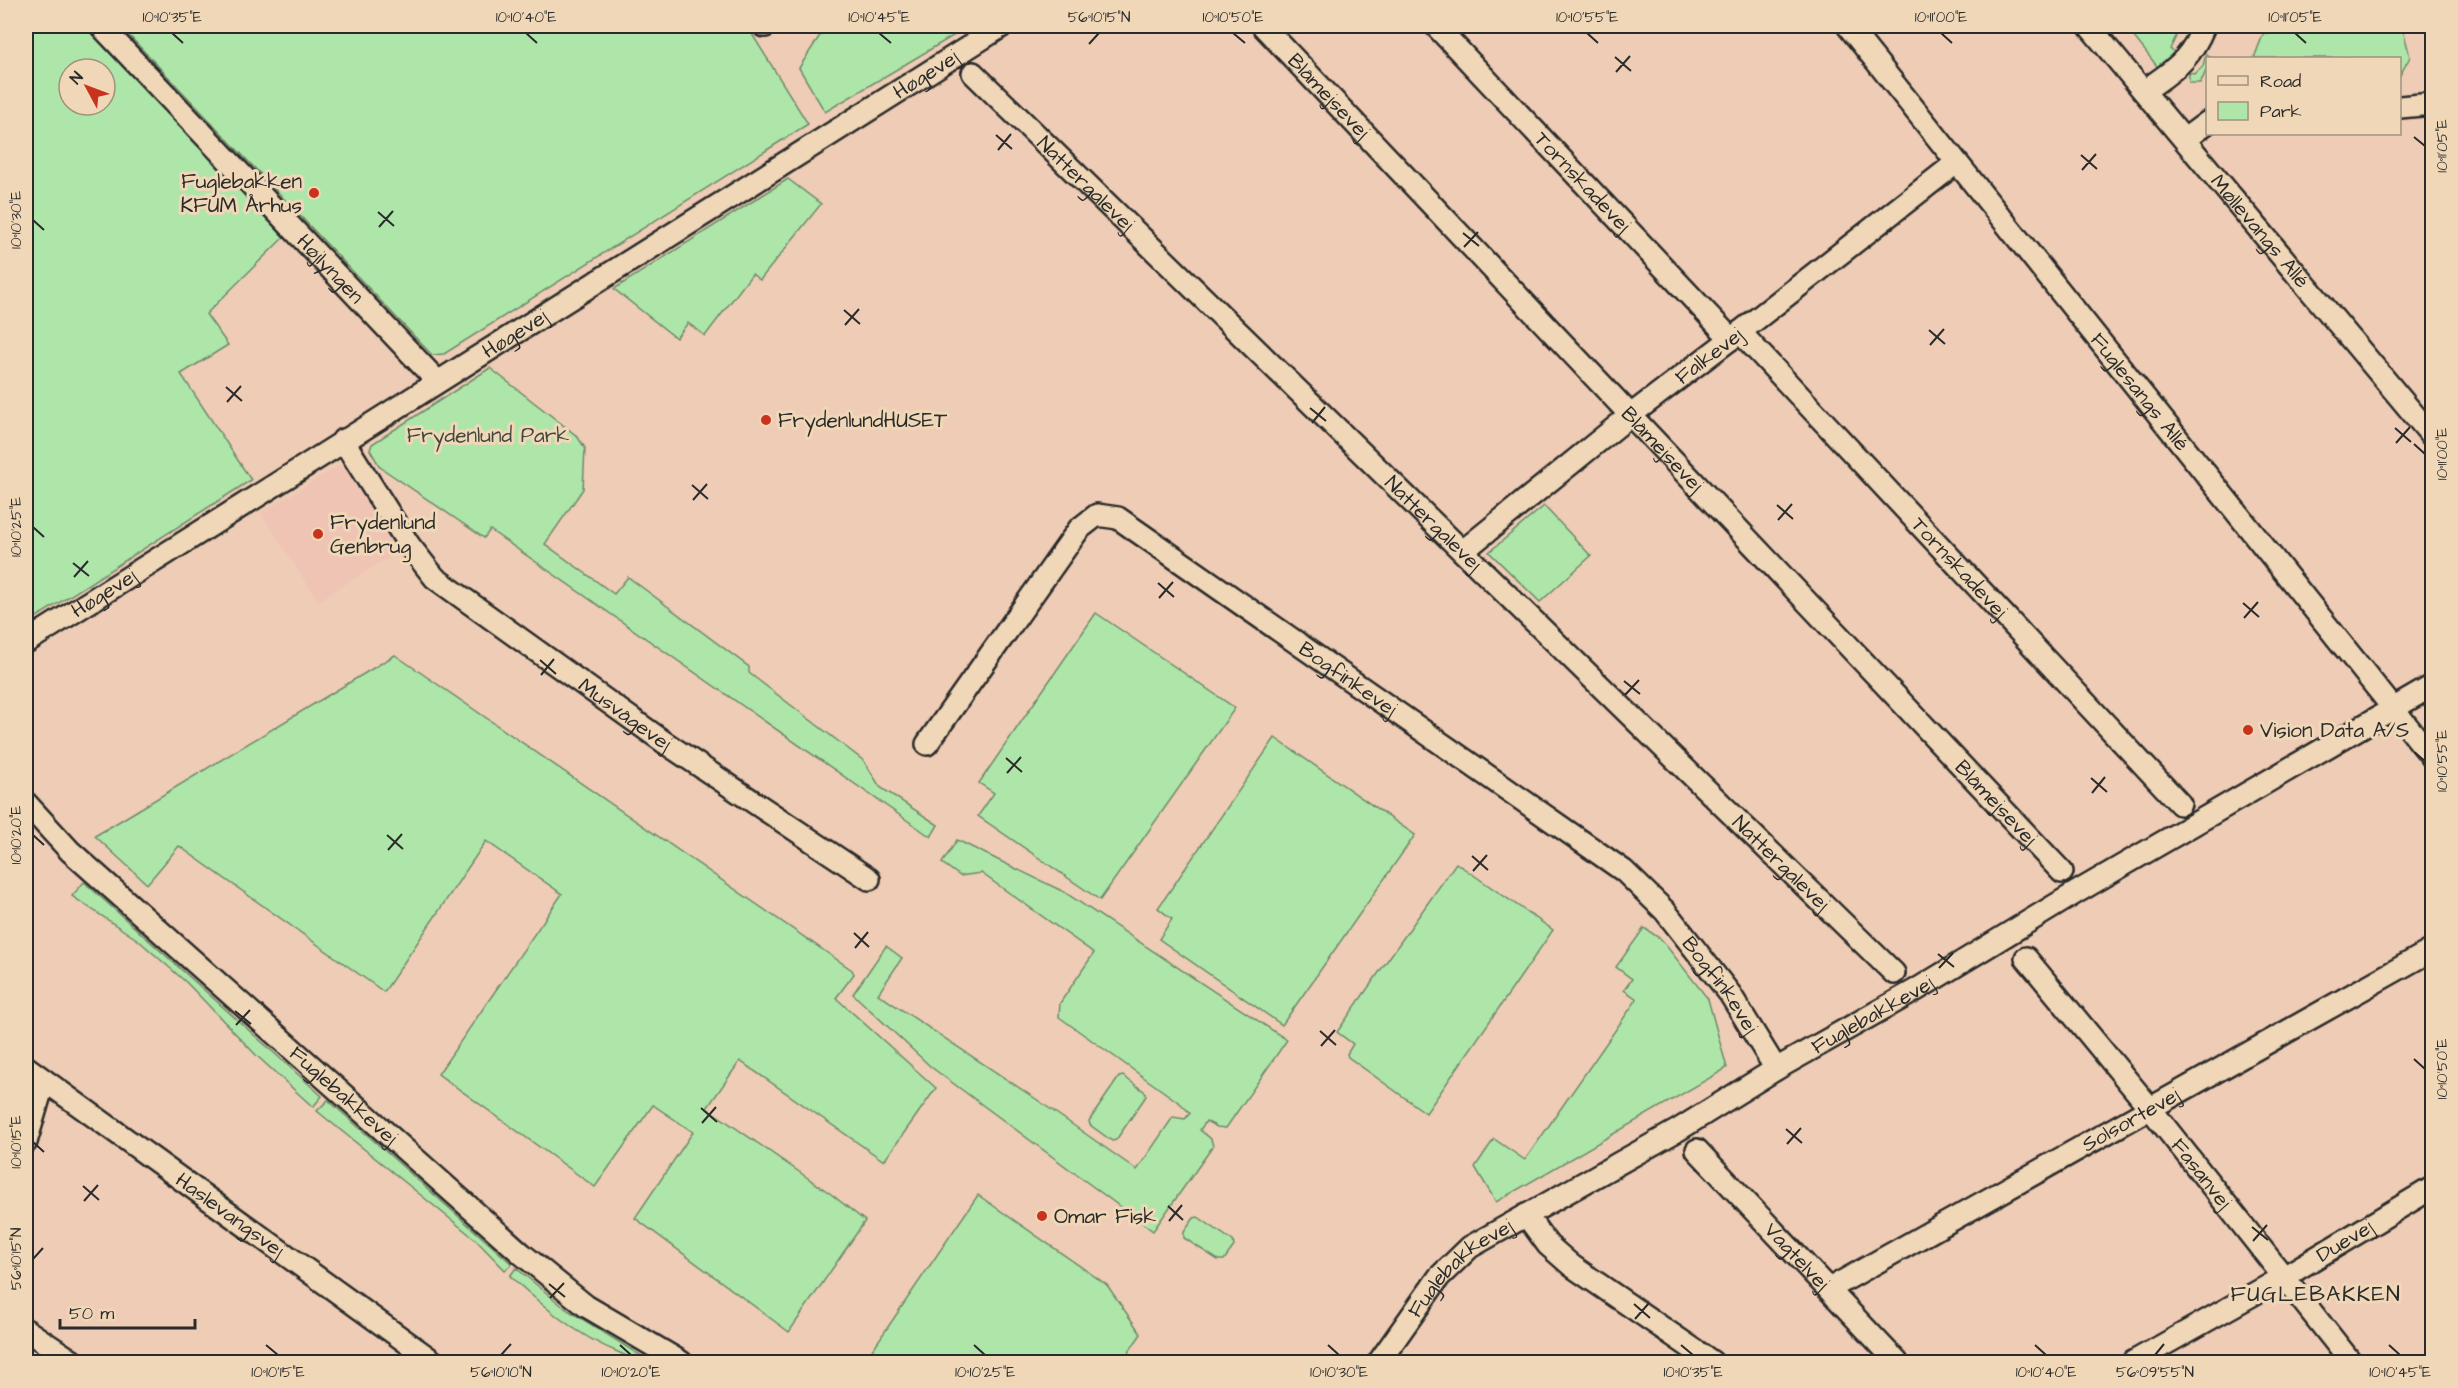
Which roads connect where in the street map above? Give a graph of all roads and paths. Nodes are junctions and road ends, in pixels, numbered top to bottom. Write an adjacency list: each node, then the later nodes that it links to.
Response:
1 (101, 26): 16 (street, Højlyngen)
2 (1002, 26): 16 (street, Høgevej)
3 (1263, 26): 17 (street, Blåmejsevej)
4 (1436, 26): 15 (street, Tornskadevej)
5 (1848, 26): 14 (street, Fuglesangs Allé)
6 (2089, 26): 13 (street, Møllevangs Allé)
7 (2105, 26): 10 (street, Møllevangs Allé)
8 (2204, 26): 10 (street)
9 (973, 73): 21 (street, Nattergalevej)
10 (2154, 84): 13 (street, Møllevangs Allé)
11 (2433, 104): 12 (street)
12 (2401, 107)
13 (2195, 131): 18 (street, Møllevangs Allé); 19 (street, Møllevangs Allé)
14 (1956, 163): 15 (street, Falkevej); 24 (street, Fuglesangs Allé)
15 (1736, 336): 17 (street, Falkevej); 28 (street, Tornskadevej)
16 (437, 381): 20 (street, Høgevej)
17 (1632, 414): 21 (street, Falkevej); 29 (street, Blåmejsevej)
18 (2433, 418)
19 (2433, 436)
20 (343, 440): 22 (street, Høgevej); 30 (street, Musvågevej)
21 (1463, 551): 33 (street, Nattergalevej)
22 (26, 642)
23 (2433, 686): 24 (street, Fuglebakkevej)
24 (2393, 708): 26 (street, Fuglesangs Allé); 35 (street, Fuglebakkevej)
25 (927, 744): 35 (street, Bogfinkevej)
26 (2433, 757)
27 (26, 803): 47 (street, Fuglebakkevej)
28 (2180, 804)
29 (2062, 872)
30 (869, 879)
31 (2433, 950): 37 (street, Solsortevej)
32 (2026, 958): 37 (street, Fasanvej)
33 (1894, 973)
34 (26, 1067): 36 (street, Haslevangsvej)
35 (1776, 1070): 41 (street, Fuglebakkevej)
36 (44, 1082): 38 (street); 46 (street, Haslevangsvej)
37 (2150, 1108): 42 (street, Fasanvej); 43 (street, Solsortevej)
38 (26, 1142)
39 (1697, 1150): 43 (street, Vagtelvej)
40 (2433, 1188): 42 (street, Duevej)
41 (1527, 1215): 48 (street, Fuglebakkevej); 49 (street)
42 (2284, 1277): 51 (street, Duevej); 52 (street, Fasanvej)
43 (1829, 1289): 50 (street, Vagtelvej)
44 (26, 1330): 45 (street)
45 (74, 1362)
46 (434, 1362)
47 (681, 1362)
48 (1379, 1362)
49 (1712, 1362)
50 (1897, 1362)
51 (2133, 1362)
52 (2351, 1362)

